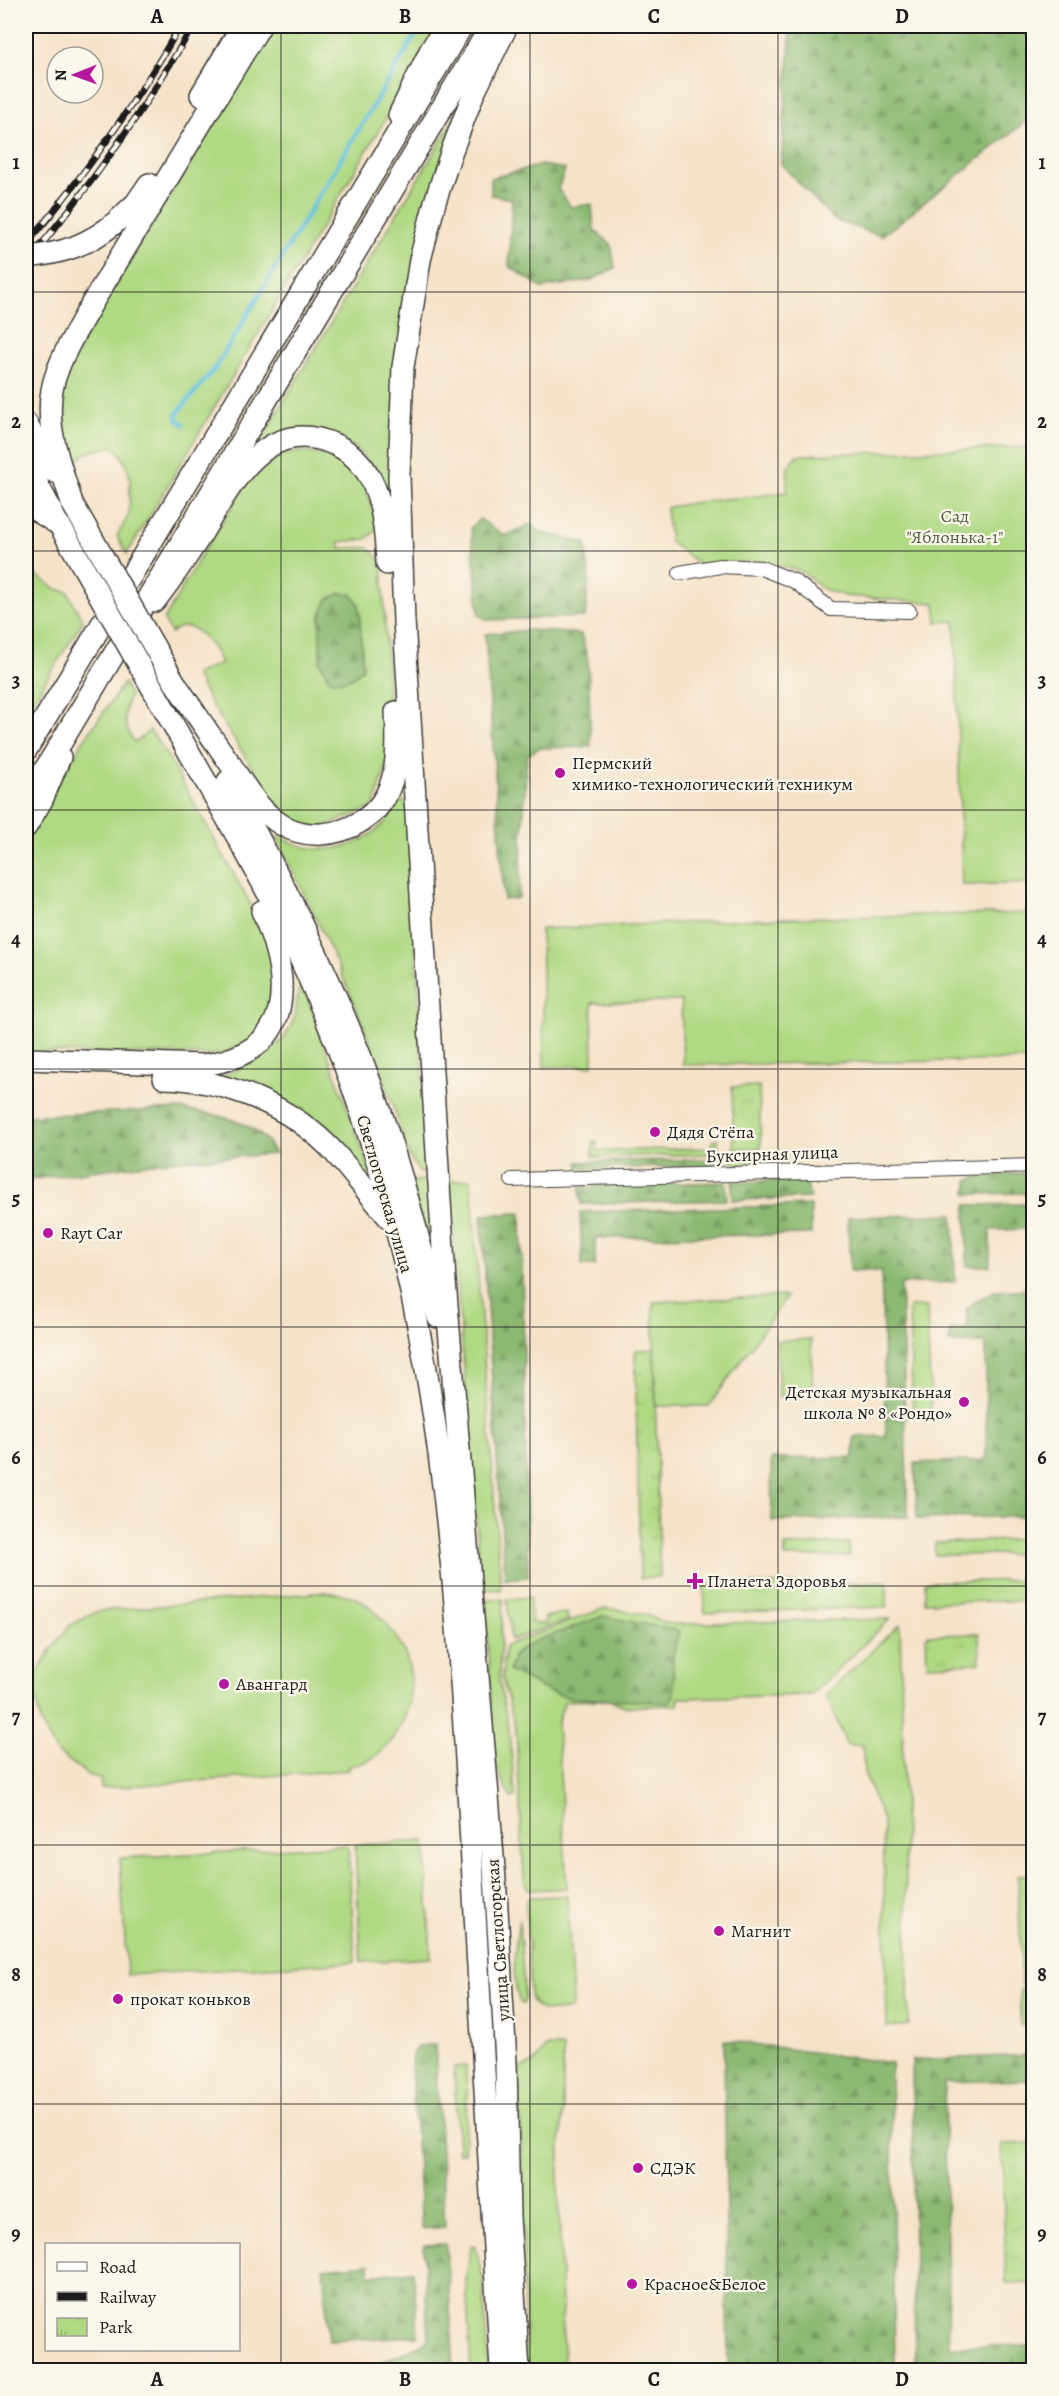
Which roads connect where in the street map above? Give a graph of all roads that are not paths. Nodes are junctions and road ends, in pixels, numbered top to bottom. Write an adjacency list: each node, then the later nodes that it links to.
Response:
1 (242, 26): 8 (main road, bridge)
2 (260, 26): 11 (main road)
3 (446, 26): 7 (main road)
4 (462, 26): 7 (main road)
5 (491, 26): 16 (main road)
6 (507, 26): 28 (main road)
7 (351, 211): 19 (main road)
8 (26, 257)
9 (26, 423): 11 (main road)
10 (26, 464): 13 (main road)
11 (72, 503): 17 (main road, bridge)
12 (26, 504): 13 (main road)
13 (60, 526): 20 (main road, Светлогорская улица, bridge)
14 (680, 573): 15 (street)
15 (909, 611)
16 (112, 657): 17 (main road); 18 (main road)
17 (175, 683): 28 (main road, Светлогорская улица)
18 (78, 715): 21 (main road); 22 (main road)
19 (26, 750)
20 (203, 776): 23 (main road); 27 (main road, Светлогорская улица)
21 (26, 801)
22 (26, 827)
23 (26, 1059)
24 (26, 1072): 27 (main road)
25 (1034, 1166): 26 (street, Буксирная улица)
26 (512, 1180)
27 (396, 1227): 29 (main road, Светлогорская улица)
28 (466, 1510): 31 (main road, улица Светлогорская)
29 (465, 1726): 30 (main road, улица Светлогорская)
30 (501, 2370)
31 (519, 2370)

